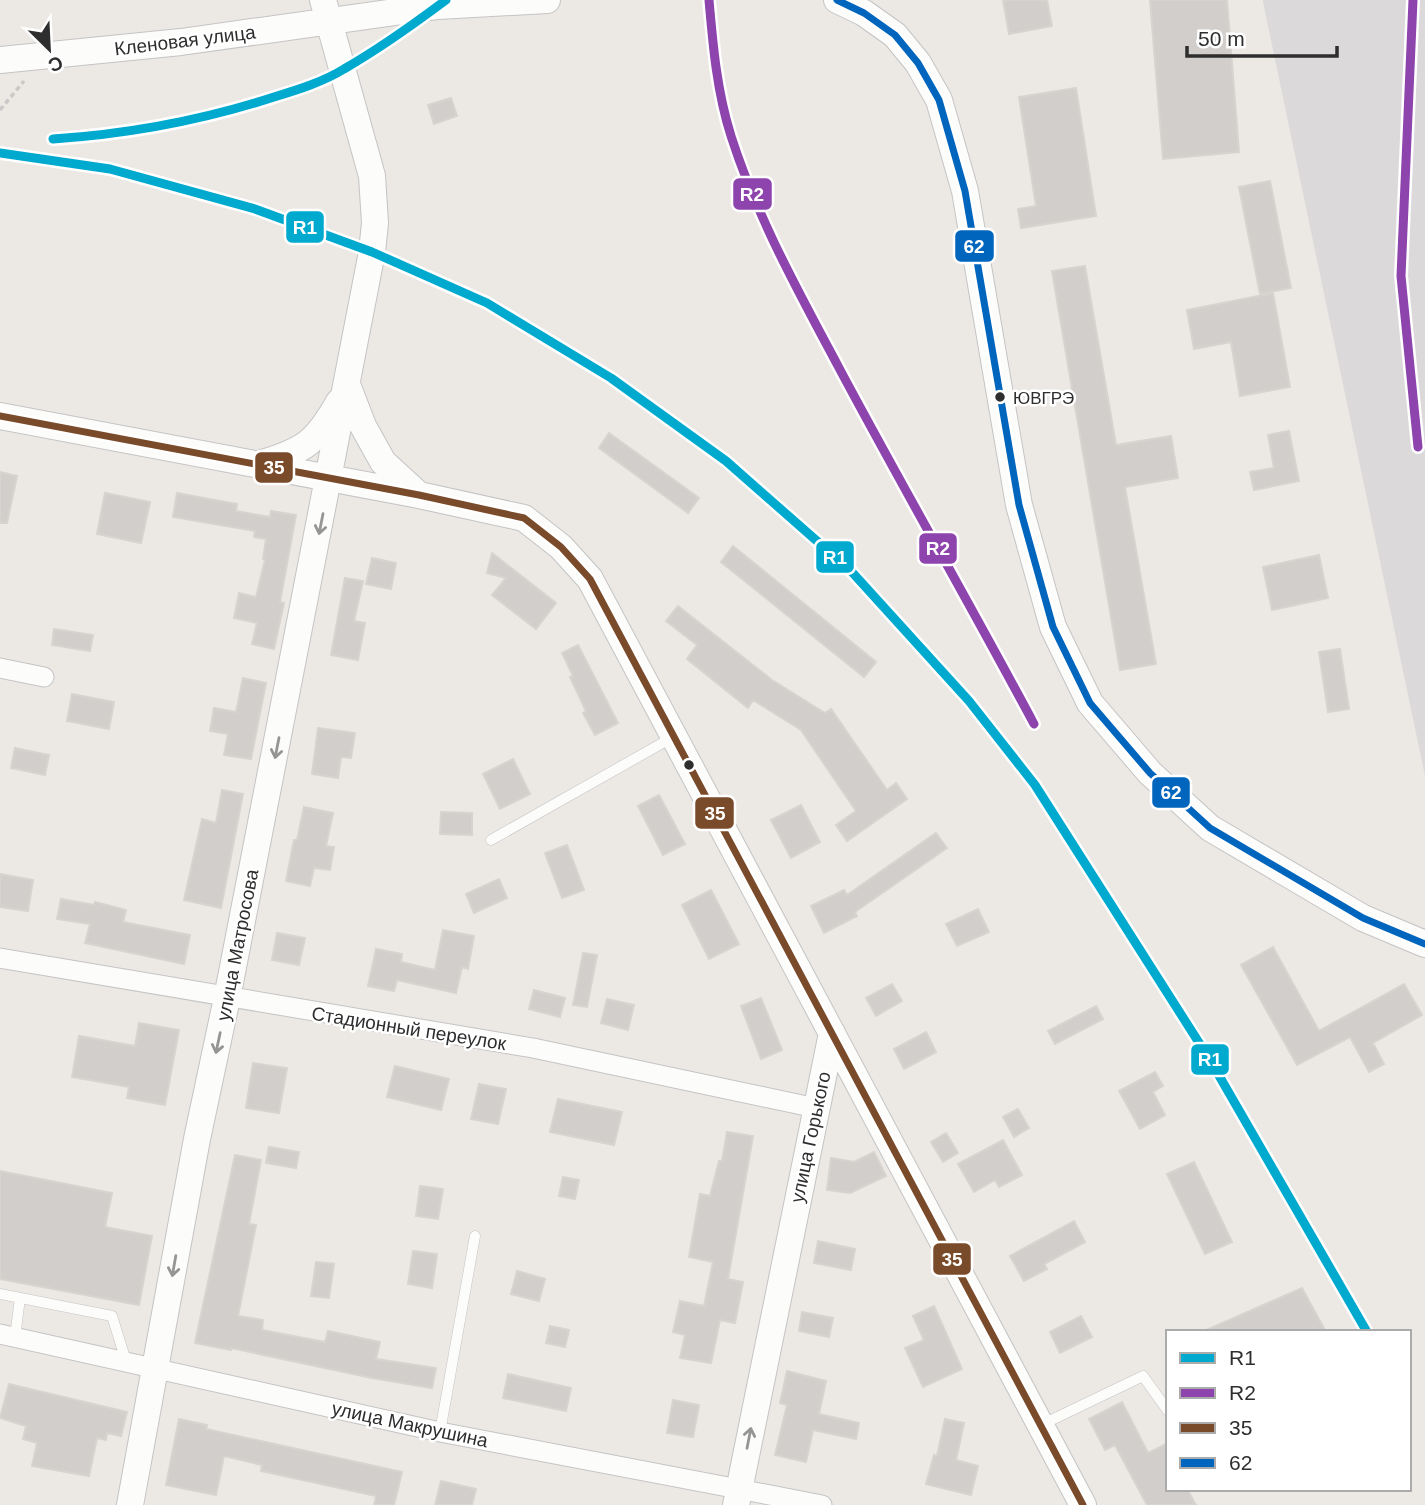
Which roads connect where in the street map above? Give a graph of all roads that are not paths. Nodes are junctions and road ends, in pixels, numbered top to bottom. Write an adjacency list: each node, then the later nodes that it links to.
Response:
1 (547, 0): 3 (main road, Кленовая улица)
2 (837, 0): 14 (main road)
3 (326, 11): 4 (main road, Кленовая улица); 5 (main road, улица Матросова)
4 (0, 60)
5 (348, 385): 7 (main road, улица Матросова); 8 (main road, улица Матросова); 9 (main road)
6 (0, 416): 7 (main road)
7 (258, 464): 8 (main road)
8 (330, 478): 9 (main road); 16 (main road, улица Матросова, one-way to 16)
9 (419, 495): 12 (main road)
10 (0, 668): 11 (street)
11 (44, 677)
12 (674, 737): 13 (lane); 17 (main road)
13 (491, 840)
14 (1421, 946)
15 (0, 958): 16 (street, Стадионный переулок)
16 (228, 998): 18 (street, Стадионный переулок); 24 (main road, улица Матросова, one-way to 24)
17 (832, 1033): 18 (main road, улица Горького); 26 (main road)
18 (816, 1108): 28 (main road, улица Горького, one-way to 18)
19 (475, 1236): 27 (lane)
20 (0, 1294): 21 (lane)
21 (20, 1298): 22 (lane); 23 (lane)
22 (7, 1336): 23 (street, улица Макрушина)
23 (126, 1361): 24 (street, улица Макрушина)
24 (155, 1367): 27 (street, улица Макрушина); 29 (main road, улица Матросова)
25 (1166, 1408): 26 (lane)
26 (1041, 1425): 31 (main road)
27 (440, 1432): 28 (street, улица Макрушина)
28 (738, 1497): 30 (street, улица Макрушина)
29 (130, 1505)
30 (822, 1505)
31 (1083, 1505)

